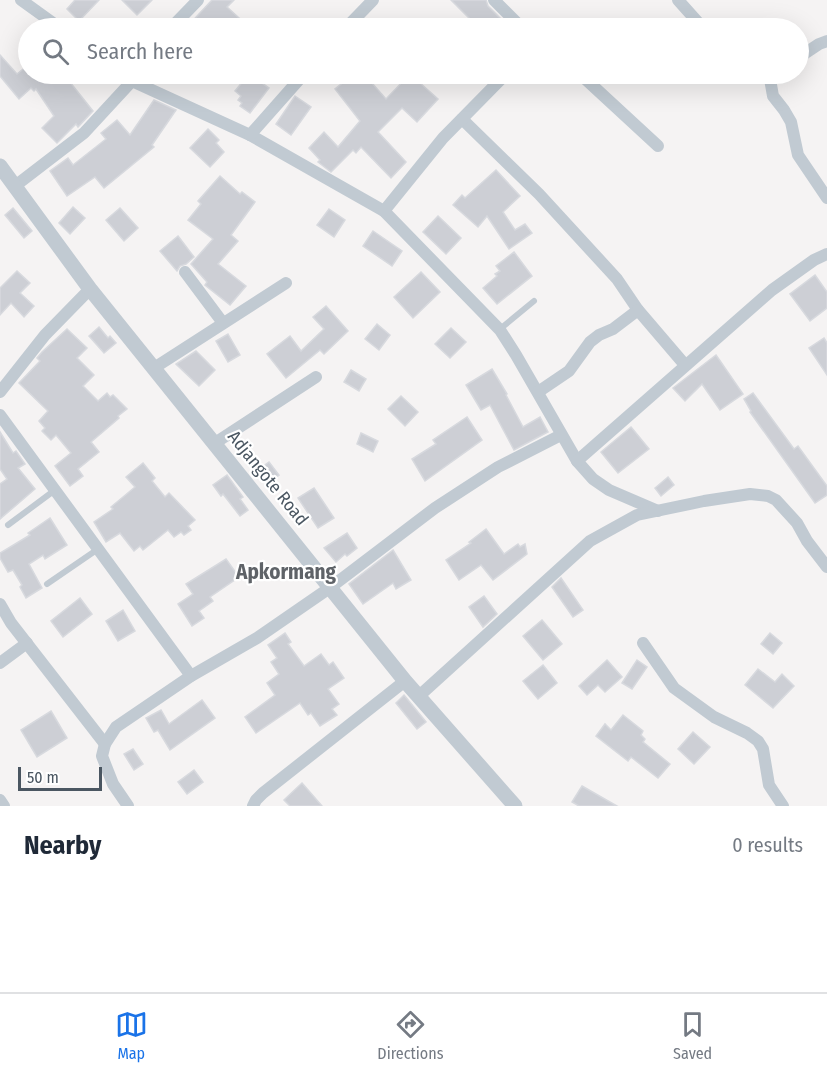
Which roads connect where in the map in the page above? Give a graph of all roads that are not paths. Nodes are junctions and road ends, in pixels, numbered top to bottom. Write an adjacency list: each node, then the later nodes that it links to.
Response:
1 (21, 0): 6 (street)
2 (198, 0): 7 (street)
3 (373, 0): 8 (street)
4 (494, 0): 9 (street)
5 (678, 0): 10 (street)
6 (46, 18)
7 (181, 18)
8 (356, 18)
9 (512, 18)
10 (694, 18)
11 (827, 41): 12 (street)
12 (809, 51)
13 (121, 84): 23 (street)
14 (144, 84): 20 (street)
15 (295, 84): 20 (street)
16 (496, 84): 19 (street)
17 (591, 84): 21 (street)
18 (774, 84): 24 (street)
19 (462, 119): 25 (street); 31 (street)
20 (250, 135): 25 (street)
21 (658, 146)
22 (0, 166): 23 (street, Adjangote Road)
23 (15, 186): 29 (street, Adjangote Road)
24 (827, 198)
25 (384, 211): 33 (street)
26 (827, 254): 34 (street)
27 (185, 272): 32 (street)
28 (286, 283): 32 (street)
29 (90, 289): 35 (street, Adjangote Road); 37 (street)
30 (534, 301): 33 (lane)
31 (638, 310): 34 (street); 38 (street)
32 (223, 323): 35 (street)
33 (500, 330): 38 (street)
34 (685, 365): 42 (street)
35 (154, 368): 41 (street, Adjangote Road)
36 (316, 377): 41 (street)
37 (0, 392)
38 (538, 392): 40 (street)
39 (0, 415): 43 (street)
40 (561, 435): 42 (street); 49 (street)
41 (215, 443): 49 (street, Adjangote Road)
42 (577, 461): 44 (street)
43 (55, 490): 45 (lane); 46 (street)
44 (658, 511): 47 (street); 56 (street)
45 (8, 525)
46 (98, 549): 48 (lane); 54 (street)
47 (827, 567)
48 (47, 584)
49 (331, 587): 54 (street); 55 (street, Adjangote Road)
50 (0, 604): 51 (street)
51 (27, 643): 53 (street); 57 (street)
52 (643, 644): 63 (street)
53 (0, 663)
54 (191, 675): 57 (street)
55 (405, 681): 56 (street, Adjangote Road); 61 (street)
56 (419, 696): 62 (street, Adjangote Road)
57 (105, 744): 60 (street)
58 (0, 800): 59 (street)
59 (4, 806)
60 (128, 806)
61 (253, 806)
62 (514, 806)
63 (783, 806)

